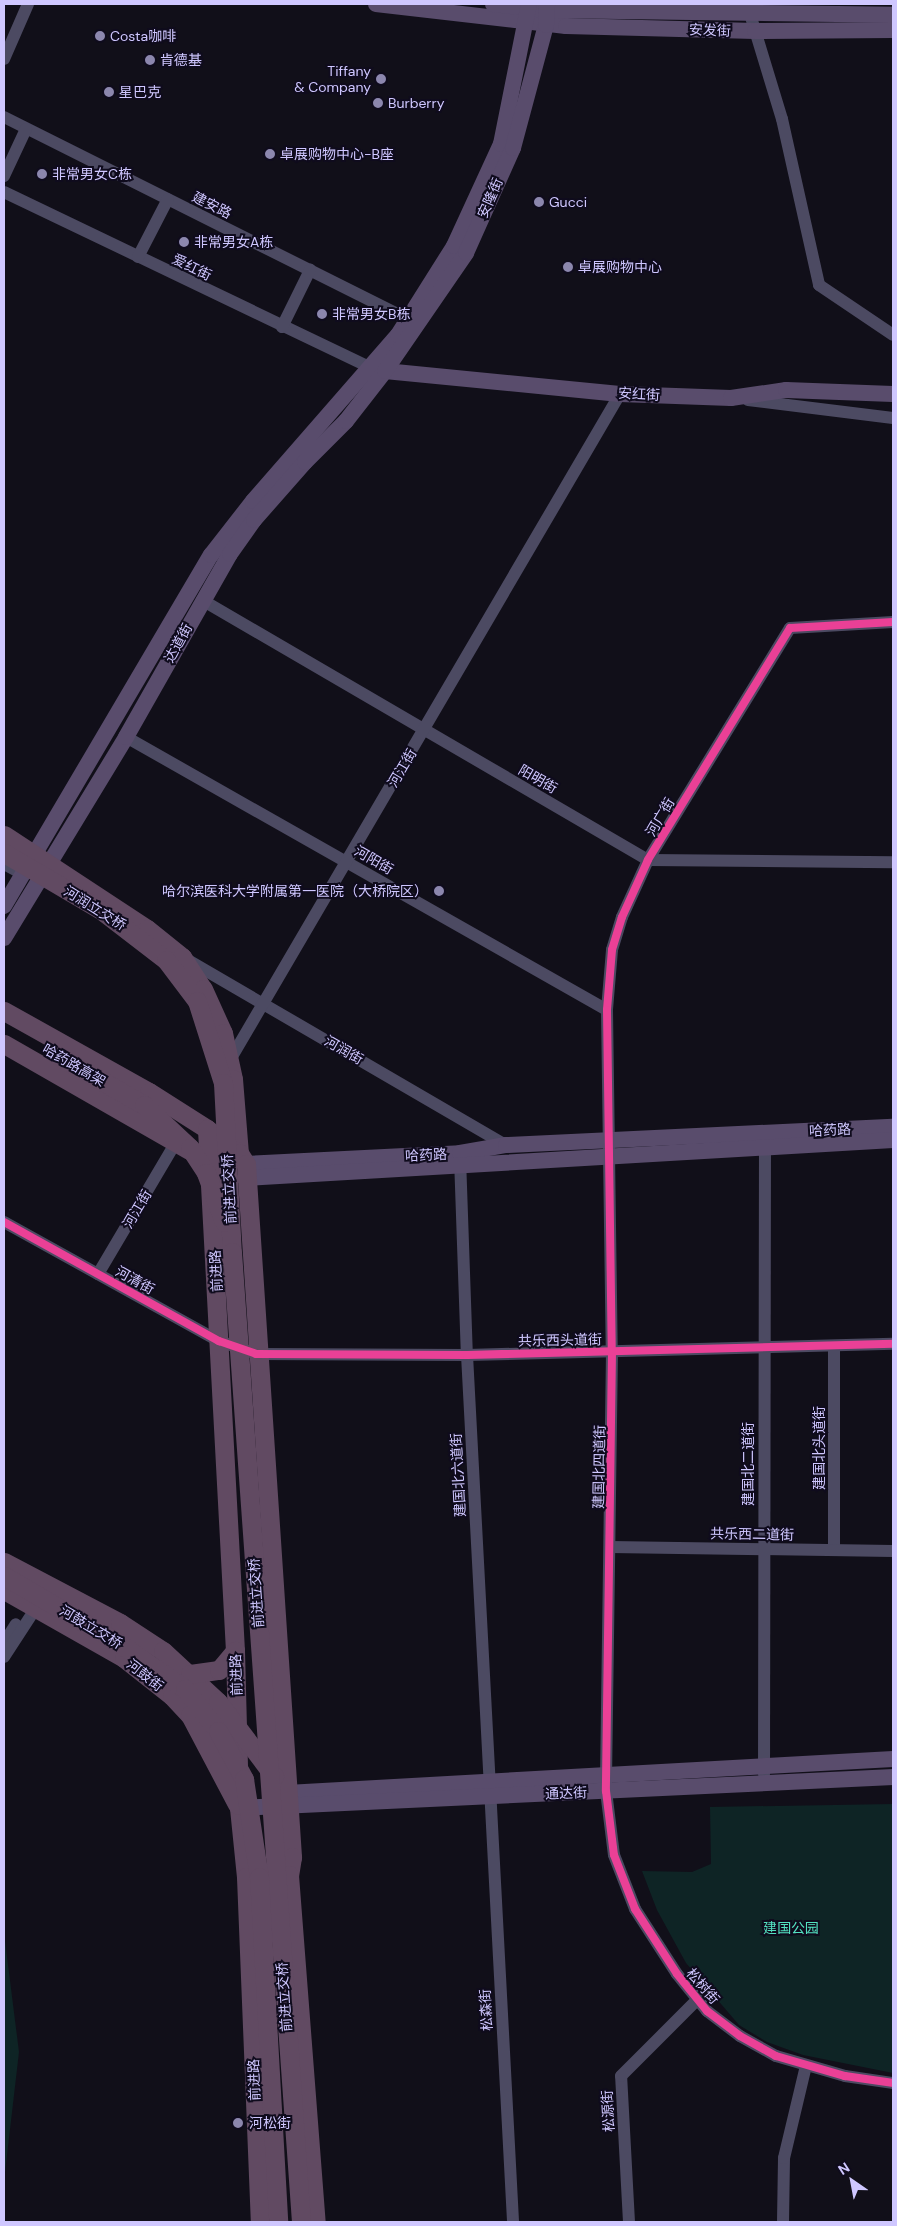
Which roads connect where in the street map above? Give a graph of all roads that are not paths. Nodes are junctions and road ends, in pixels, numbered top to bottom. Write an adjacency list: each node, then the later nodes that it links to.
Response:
1 (28, 4): 10 (street)
2 (376, 4): 5 (main road)
3 (493, 4): 5 (main road)
4 (748, 9): 6 (main road, 安发街); 7 (main road, 安发街); 9 (street)
5 (528, 12): 6 (main road, 安发街); 18 (main road, 安隆街)
6 (546, 13): 9 (main road, 安发街); 22 (main road, 安隆街)
7 (893, 15)
8 (893, 30): 9 (main road, 安发街)
9 (755, 32): 20 (street)
10 (4, 60)
11 (4, 117): 12 (street, 建安路)
12 (26, 129): 13 (street); 15 (street, 建安路)
13 (4, 176)
14 (4, 192): 16 (street, 爱红街)
15 (168, 199): 16 (street); 17 (street, 建安路)
16 (138, 257): 19 (street, 爱红街)
17 (310, 270): 18 (street, 建安路); 19 (street)
18 (408, 319): 21 (main road, 安隆街)
19 (282, 327): 21 (street, 爱红街)
20 (893, 335)
21 (368, 369): 22 (street, 爱红街); 33 (main road, 达道街)
22 (385, 371): 23 (main road, 安红街); 27 (main road, 达道街)
23 (620, 394): 25 (main road, 安红街); 29 (street, 河江街)
24 (893, 394): 25 (main road, 安红街)
25 (731, 398): 26 (street)
26 (893, 418)
27 (202, 600): 29 (street, 阳明街); 30 (main road, 达道街)
28 (893, 622): 35 (street, 河广街)
29 (424, 732): 34 (street, 河江街); 35 (street, 阳明街)
30 (126, 737): 33 (main road, 达道街); 34 (street, 河阳街)
31 (4, 835): 33 (highway, 河润街)
32 (4, 853): 41 (highway, 河润立交桥, bridge)
33 (40, 859): 38 (main road, 达道街); 40 (main road, 达道街); 41 (highway, 河润街)
34 (346, 860): 42 (street, 河江街); 43 (street, 河阳街)
35 (648, 860): 36 (street, 阳明街); 43 (street, 河广街)
36 (893, 862)
37 (4, 864): 38 (street)
38 (23, 874): 39 (main road, 达道街)
39 (4, 906)
40 (4, 938)
41 (180, 966): 42 (street, 河润街); 47 (highway, 河润街); 59 (highway, 前进立交桥, bridge)
42 (263, 1004): 47 (street, 河江街); 52 (street, 河润街)
43 (607, 1010): 54 (street, 河广街)
44 (4, 1011): 49 (highway)
45 (4, 1025): 59 (highway, 哈药路高架, bridge)
46 (4, 1044): 51 (highway, 哈药路)
47 (230, 1060): 57 (highway)
48 (893, 1127): 54 (main road, 哈药路)
49 (207, 1129): 55 (highway, 前进路); 57 (highway)
50 (893, 1140): 53 (main road, 哈药路)
51 (175, 1144): 55 (highway, 哈药路); 60 (street, 河江街)
52 (506, 1145): 54 (main road, 哈药路); 56 (main road, 哈药路)
53 (765, 1145): 54 (main road, 哈药路); 64 (street, 建国北二道街)
54 (608, 1149): 56 (main road, 哈药路); 65 (street, 建国北四道街)
55 (209, 1160): 57 (highway, 哈药路); 61 (highway, 前进路)
56 (460, 1160): 57 (main road, 哈药路); 67 (street, 建国北六道街)
57 (243, 1165): 66 (highway)
58 (4, 1222): 60 (street, 河清街)
59 (232, 1252): 97 (highway, 前进立交桥, bridge)
60 (98, 1274): 61 (street, 河清街)
61 (219, 1341): 66 (street, 河清街); 78 (highway, 前进路)
62 (893, 1344): 63 (street, 共乐西头道街)
63 (834, 1346): 64 (street, 共乐西头道街); 70 (street, 建国北头道街)
64 (763, 1349): 65 (street, 共乐西头道街); 69 (street, 建国北二道街)
65 (612, 1352): 67 (street, 共乐西头道街); 68 (street, 建国北四道街)
66 (256, 1354): 67 (street, 共乐西头道街); 89 (highway)
67 (467, 1355): 88 (street, 建国北六道街)
68 (610, 1547): 69 (street, 共乐西二道街); 86 (street, 建国北四道街)
69 (763, 1549): 70 (street, 共乐西二道街); 83 (street, 建国北二道街)
70 (834, 1550): 71 (street, 共乐西二道街)
71 (893, 1551)
72 (4, 1562): 74 (highway, 河鼓街)
73 (4, 1576): 85 (highway, 河鼓立交桥, bridge)
74 (40, 1583): 76 (street); 80 (highway, 河鼓街)
75 (4, 1590): 76 (highway, 河鼓街)
76 (32, 1606): 77 (street); 79 (street); 90 (highway, 河鼓街)
77 (4, 1643)
78 (235, 1651): 80 (highway); 81 (highway, 前进路)
79 (4, 1657)
80 (190, 1674): 81 (highway, 河鼓街)
81 (237, 1727): 89 (highway, 河鼓街); 90 (highway, 前进路)
82 (893, 1759): 83 (main road, 通达街)
83 (764, 1767): 86 (main road, 通达街); 87 (street, 建国北二道街)
84 (893, 1777): 87 (main road, 通达街)
85 (244, 1779): 96 (highway, 前进立交桥, bridge)
86 (606, 1784): 87 (main road, 通达街); 88 (main road, 通达街); 92 (street, 松树街)
87 (763, 1784)
88 (489, 1789): 89 (main road, 通达街); 100 (street, 松森街)
89 (288, 1801): 90 (main road, 通达街); 91 (highway)
90 (239, 1808): 95 (highway, 前进路)
91 (292, 1856): 98 (highway); 99 (highway)
92 (697, 2000): 93 (street, 松树街); 101 (street, 松源街)
93 (806, 2066): 94 (street, 松树街); 102 (street)
94 (893, 2083)
95 (260, 2222)
96 (278, 2222)
97 (301, 2222)
98 (316, 2222)
99 (328, 2222)
100 (513, 2222)
101 (629, 2222)
102 (783, 2222)

